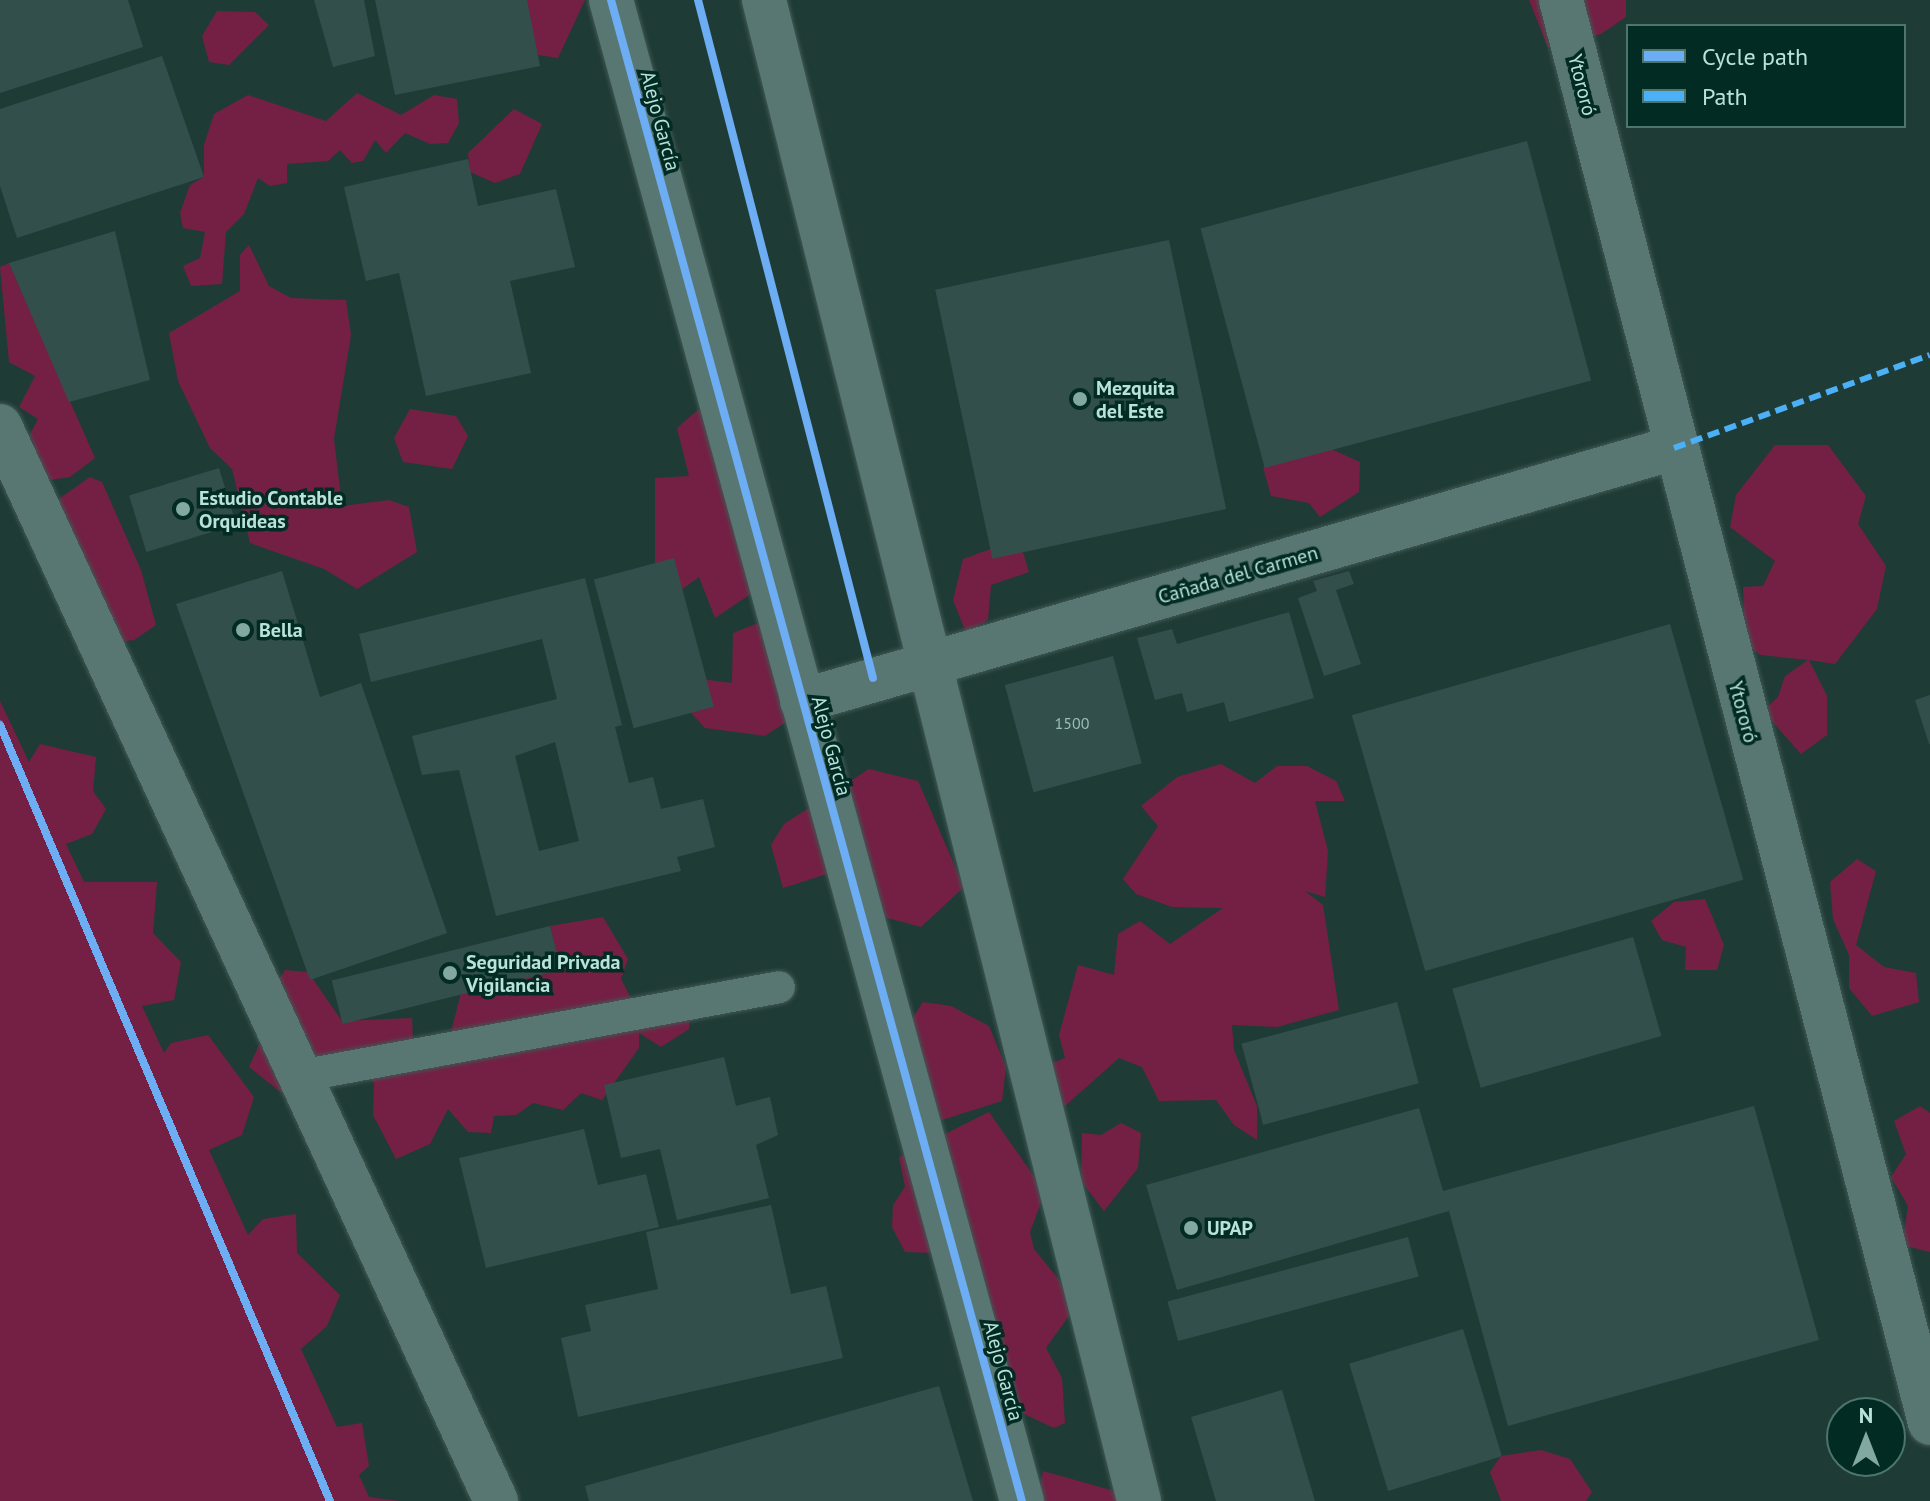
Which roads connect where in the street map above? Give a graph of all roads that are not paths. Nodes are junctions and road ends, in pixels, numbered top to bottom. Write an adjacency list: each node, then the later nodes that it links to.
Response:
1 (611, 0): 7 (street, Alejo García)
2 (764, 0): 6 (street)
3 (1561, 0): 5 (street, Ytororó)
4 (0, 426): 9 (street)
5 (1674, 448): 6 (street, Cañada del Carmen); 10 (street, Ytororó)
6 (933, 663): 7 (street, Cañada del Carmen); 13 (street)
7 (802, 701): 12 (street, Alejo García)
8 (779, 987): 9 (lane)
9 (300, 1076): 11 (street)
10 (1930, 1423)
11 (496, 1501)
12 (1022, 1501)
13 (1139, 1501)

